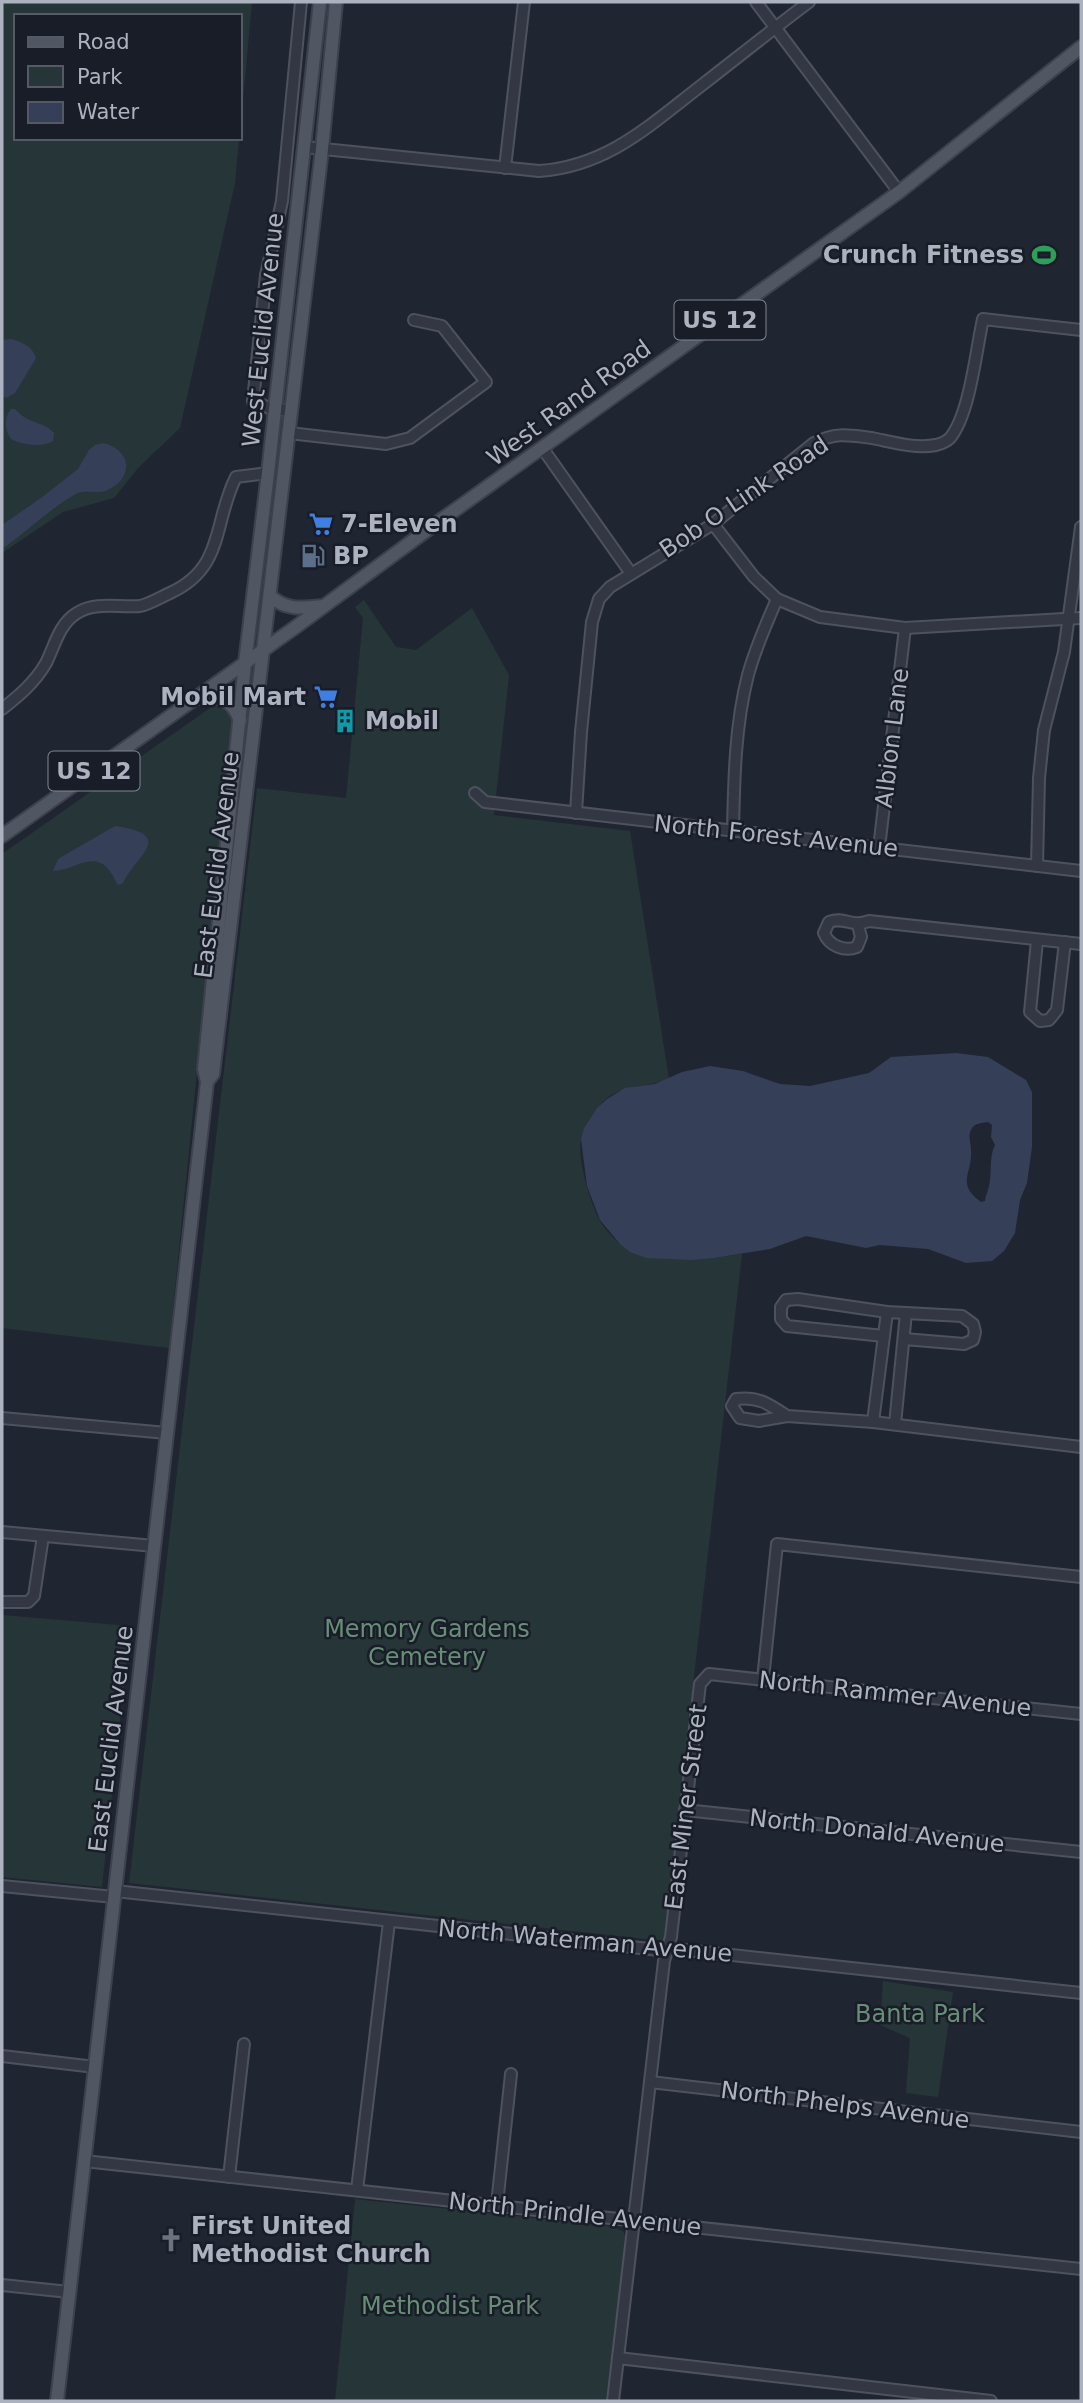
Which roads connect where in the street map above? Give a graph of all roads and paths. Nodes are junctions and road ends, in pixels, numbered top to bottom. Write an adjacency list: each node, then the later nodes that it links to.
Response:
1 (301, 2): 15 (street)
2 (320, 2): 9 (main road, West Euclid Avenue)
3 (336, 2): 10 (main road, West Euclid Avenue)
4 (524, 2): 11 (street)
5 (756, 2): 7 (street)
6 (809, 2): 7 (street)
7 (776, 27): 11 (street); 12 (street)
8 (1081, 47): 12 (main road, West Rand Road / US 12)
9 (304, 147): 10 (street); 15 (main road, West Euclid Avenue)
10 (322, 149): 11 (street); 16 (main road, West Euclid Avenue)
11 (505, 167)
12 (899, 192): 18 (main road, West Rand Road / US 12)
13 (414, 320): 17 (street)
14 (1081, 330): 20 (street, Bob O Link Road)
15 (275, 409): 16 (street); 19 (main road, West Euclid Avenue)
16 (291, 411): 17 (main road, West Euclid Avenue)
17 (289, 433): 23 (main road, West Euclid Avenue)
18 (543, 449): 22 (street); 25 (main road, West Rand Road / US 12)
19 (268, 473): 30 (main road, West Euclid Avenue); 32 (street)
20 (713, 524): 22 (street, Bob O Link Road); 24 (street)
21 (1081, 527): 26 (street)
22 (630, 572): 35 (street, Bob O Link Road)
23 (270, 596): 25 (main road); 29 (main road, West Euclid Avenue)
24 (777, 599): 28 (street); 36 (street)
25 (324, 606): 29 (main road, West Rand Road / US 12)
26 (1069, 618): 27 (street); 28 (street); 39 (street)
27 (1081, 618)
28 (905, 628): 38 (street, Albion Lane)
29 (264, 650): 30 (main road, West Rand Road / US 12); 45 (main road, East Euclid Avenue)
30 (245, 663): 31 (main road, US 12); 33 (main road, East Euclid Avenue)
31 (196, 698): 33 (main road); 37 (main road, US 12)
32 (2, 709)
33 (240, 722): 45 (main road, East Euclid Avenue)
34 (475, 793): 35 (street, North Forest Avenue)
35 (576, 813): 36 (street, North Forest Avenue)
36 (733, 831): 38 (street, North Forest Avenue)
37 (2, 836)
38 (879, 848): 39 (street, North Forest Avenue)
39 (1037, 866): 40 (street, North Forest Avenue)
40 (1081, 871)
41 (858, 925): 42 (street)
42 (1037, 941): 43 (street); 43 (street)
43 (1065, 942): 44 (street)
44 (1081, 944)
45 (207, 1082): 54 (main road, East Euclid Avenue)
46 (887, 1312): 47 (street); 48 (street); 48 (street)
47 (906, 1313): 49 (street); 49 (street)
48 (884, 1336): 52 (street)
49 (904, 1339): 53 (street)
50 (787, 1416): 52 (street)
51 (2, 1418): 54 (street)
52 (873, 1422): 53 (street)
53 (895, 1424): 55 (street)
54 (167, 1433): 58 (main road, East Euclid Avenue)
55 (1081, 1447)
56 (2, 1532): 57 (street)
57 (43, 1536): 58 (street); 60 (street)
58 (154, 1546): 67 (main road, East Euclid Avenue)
59 (1081, 1577): 62 (street)
60 (2, 1602)
61 (709, 1674): 62 (street, North Rammer Avenue); 64 (street, East Miner Street)
62 (763, 1679): 63 (street, North Rammer Avenue)
63 (1081, 1714)
64 (685, 1810): 65 (street, North Donald Avenue); 69 (street, East Miner Street)
65 (1081, 1852)
66 (2, 1886): 67 (street, North Waterman Avenue)
67 (114, 1894): 68 (street, North Waterman Avenue); 73 (main road, East Euclid Avenue)
68 (389, 1922): 69 (street, North Waterman Avenue); 79 (street)
69 (667, 1950): 70 (street, North Waterman Avenue); 75 (street, East Miner Street)
70 (1081, 1993)
71 (244, 2044): 78 (street)
72 (2, 2056): 73 (street)
73 (95, 2067): 77 (main road, East Euclid Avenue)
74 (511, 2074): 80 (street)
75 (650, 2082): 76 (street, North Phelps Avenue); 81 (street, East Miner Street)
76 (1081, 2132)
77 (84, 2161): 78 (street, North Prindle Avenue); 84 (main road, East Euclid Avenue)
78 (229, 2176): 79 (street, North Prindle Avenue)
79 (357, 2190): 80 (street, North Prindle Avenue)
80 (497, 2204): 81 (street, North Prindle Avenue)
81 (634, 2221): 82 (street, North Prindle Avenue); 85 (street, East Miner Street)
82 (1081, 2269)
83 (2, 2285): 84 (street)
84 (69, 2292): 86 (main road, East Euclid Avenue)
85 (618, 2358): 87 (street, East Miner Street); 88 (street)
86 (57, 2401)
87 (614, 2401)
88 (991, 2401)

